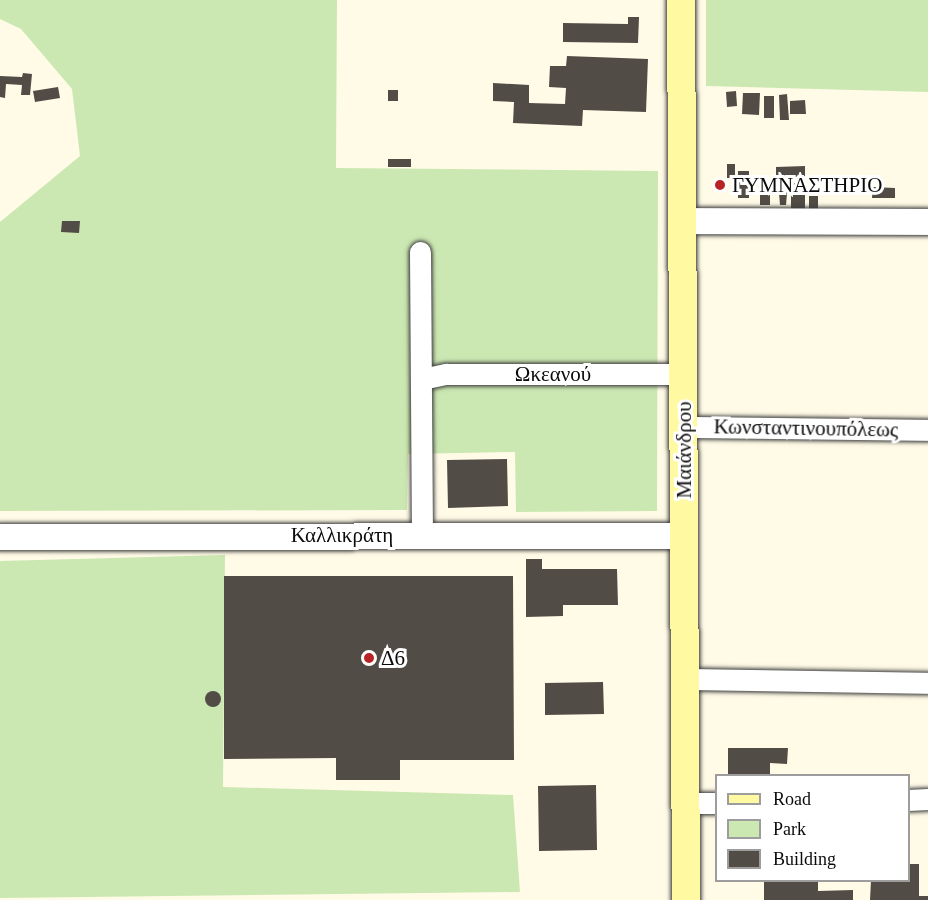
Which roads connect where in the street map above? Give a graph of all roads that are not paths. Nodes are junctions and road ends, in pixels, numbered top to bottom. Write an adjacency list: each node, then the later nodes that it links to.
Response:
1 (681, 0): 2 (main road, Μαιάνδρου)
2 (683, 221): 3 (street); 5 (main road, Μαιάνδρου)
3 (928, 222)
4 (420, 252): 6 (street)
5 (684, 374): 6 (street, Ωκεανού); 7 (main road, Μαιάνδρου)
6 (422, 379): 9 (street)
7 (684, 426): 8 (street, Κωνσταντινουπόλεως); 10 (main road, Μαιάνδρου)
8 (928, 430)
9 (422, 534): 10 (street, Καλλικράτη); 11 (street, Καλλικράτη)
10 (684, 536): 12 (main road, Μαιάνδρου)
11 (0, 537)
12 (684, 679): 13 (street); 17 (main road, Μαιάνδρου)
13 (928, 683)
14 (910, 800): 15 (street)
15 (928, 800)
16 (715, 802): 17 (street)
17 (684, 803): 18 (main road, Μαιάνδρου)
18 (686, 900)

